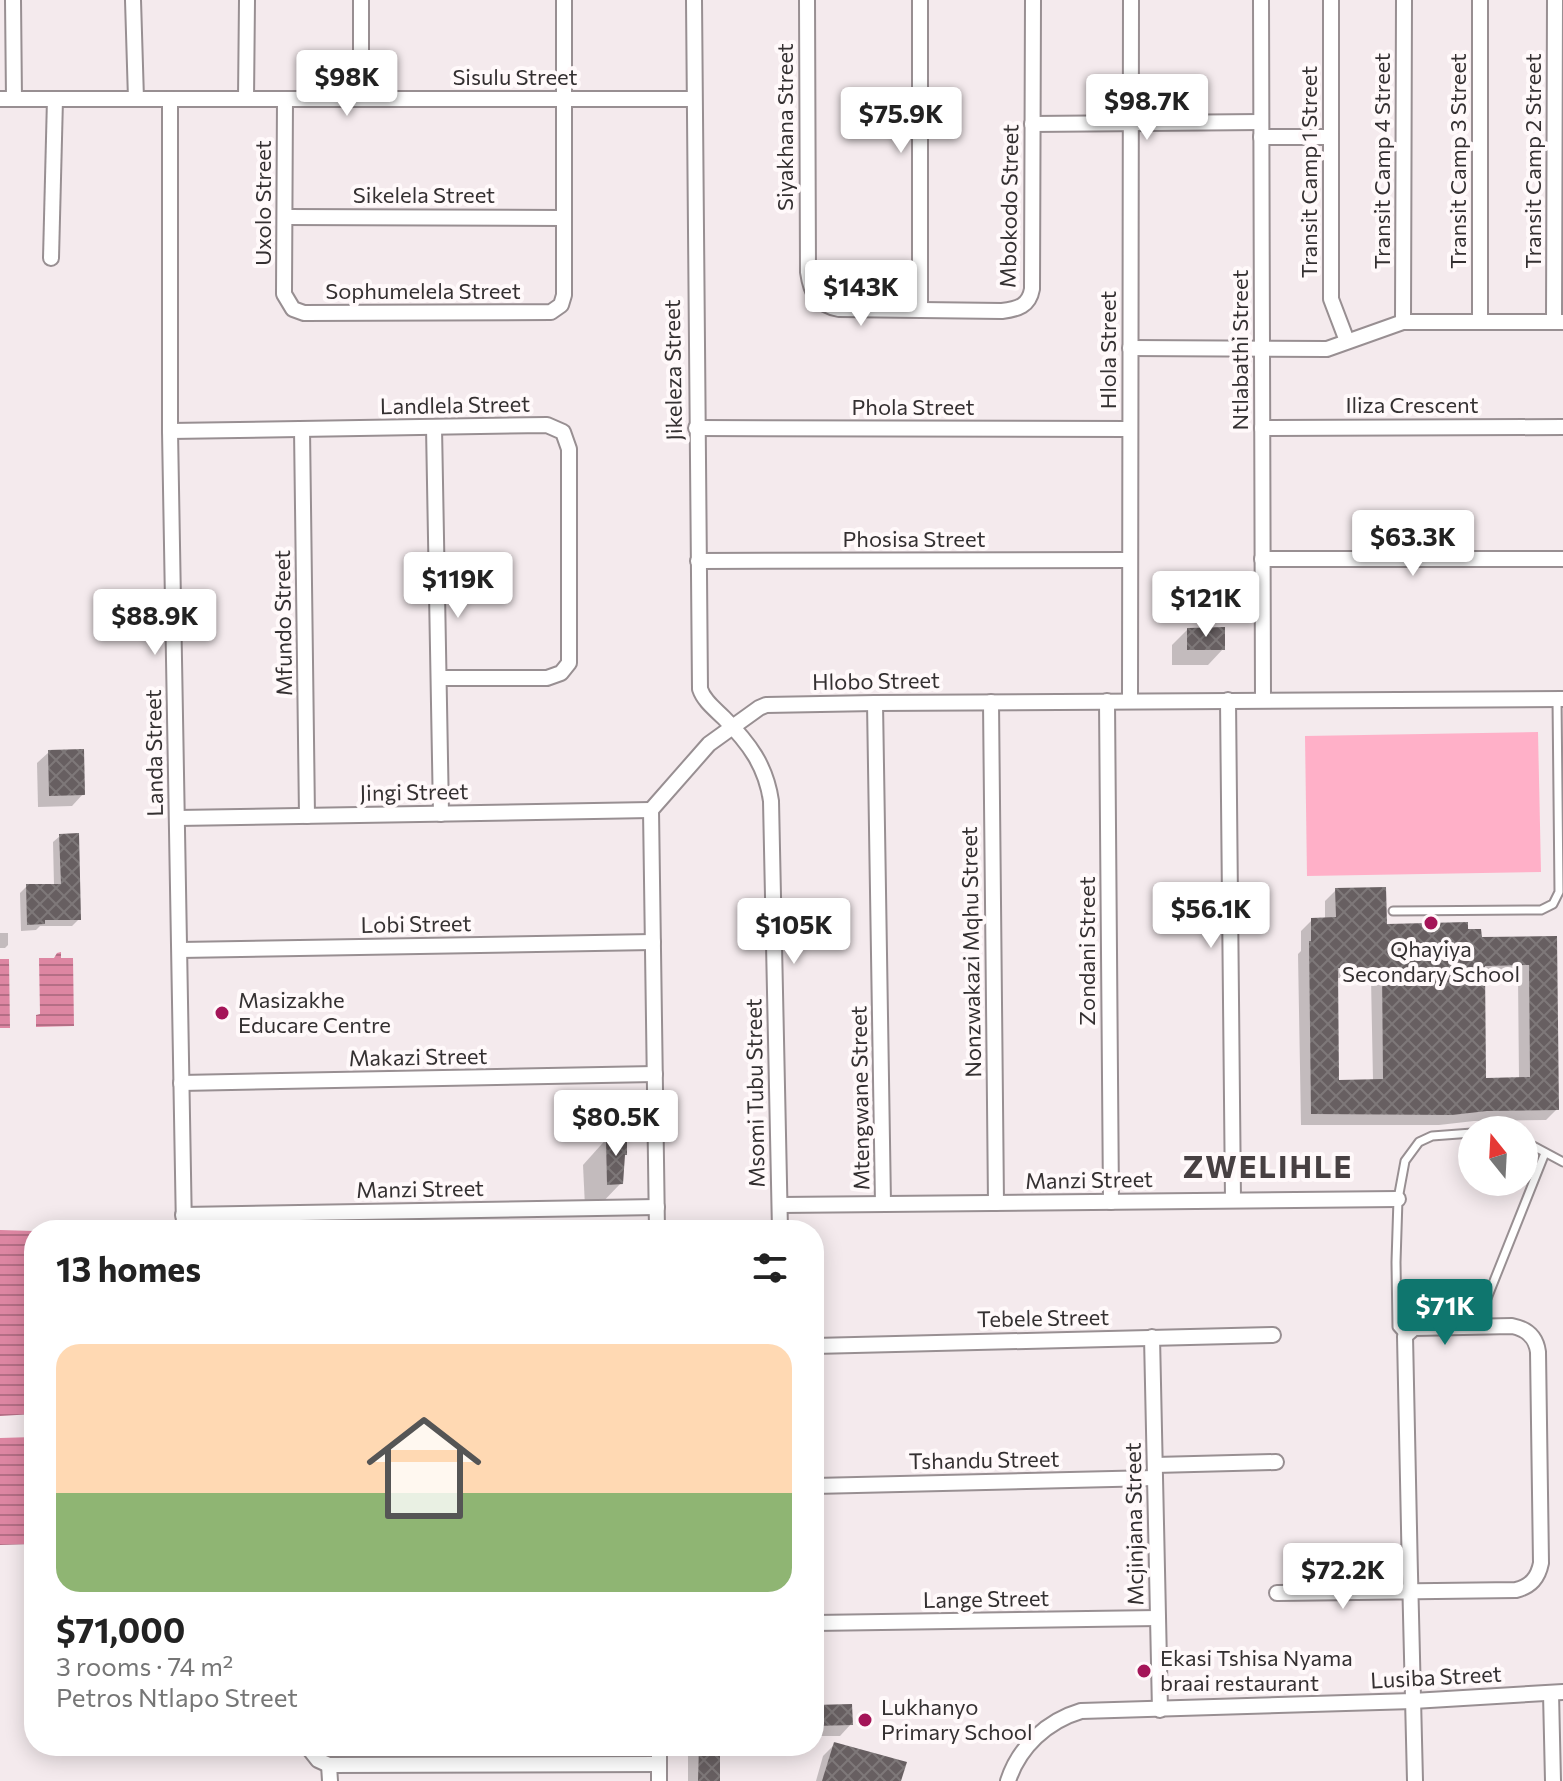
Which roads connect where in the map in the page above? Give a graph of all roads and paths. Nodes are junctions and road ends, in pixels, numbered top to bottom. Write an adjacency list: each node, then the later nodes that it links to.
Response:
1 (13, 0): 16 (street)
2 (133, 0): 18 (street)
3 (247, 0): 20 (street)
4 (361, 0): 22 (street)
5 (564, 0): 23 (street)
6 (694, 0): 24 (street, Jikeleza Street)
7 (807, 0): 32 (street, Siyakhana Street)
8 (920, 0): 34 (street)
9 (1033, 0): 26 (street, Mbokodo Street)
10 (1131, 0): 25 (street, Hlola Street)
11 (1261, 0): 27 (street, Ntlabathi Street)
12 (1331, 0): 28 (street, Transit Camp 1 Street)
13 (1404, 0): 35 (street, Transit Camp 4 Street)
14 (1480, 0): 36 (street, Transit Camp 3 Street)
15 (1555, 0): 37 (street, Transit Camp 2 Street)
16 (7, 99): 17 (street, Sisulu Street)
17 (55, 99): 18 (street, Sisulu Street); 31 (street)
18 (136, 99): 19 (street, Sisulu Street)
19 (170, 99): 20 (street, Sisulu Street); 47 (street, Landa Street)
20 (246, 99): 21 (street, Sisulu Street)
21 (285, 99): 22 (street, Sisulu Street); 29 (street, Uxolo Street)
22 (361, 99): 23 (street, Sisulu Street)
23 (564, 99): 24 (street, Sisulu Street); 30 (street)
24 (694, 99): 43 (street, Jikeleza Street)
25 (1130, 123): 26 (street); 27 (street); 39 (street, Hlola Street)
26 (1032, 124): 34 (street, Mbokodo Street)
27 (1261, 129): 28 (street); 40 (street, Ntlabathi Street)
28 (1331, 137): 38 (street, Transit Camp 1 Street)
29 (285, 217): 30 (street, Sikelela Street); 33 (street, Uxolo Street)
30 (564, 218): 33 (street, Sophumelela Street)
31 (51, 258)
32 (817, 300): 34 (street, Mbokodo Street)
33 (290, 306)
34 (920, 309)
35 (1403, 322): 36 (street); 38 (street)
36 (1480, 322): 37 (street)
37 (1558, 322)
38 (1347, 341): 40 (street)
39 (1130, 348): 40 (street); 46 (street, Hlola Street)
40 (1262, 350): 44 (street, Ntlabathi Street)
41 (434, 427): 45 (street, Landlela Street); 52 (street); 52 (street, Landlela Street)
42 (1563, 427): 44 (street, Iliza Crescent)
43 (696, 428): 46 (street, Phola Street); 51 (street, Jikeleza Street)
44 (1262, 428): 48 (street, Ntlabathi Street)
45 (302, 429): 47 (street, Landlela Street); 63 (street, Mfundo Street)
46 (1130, 429): 50 (street, Hlola Street)
47 (170, 431): 64 (street, Landa Street)
48 (1262, 559): 49 (street); 55 (street, Ntlabathi Street)
49 (1563, 559)
50 (1130, 560): 51 (street, Phosisa Street); 57 (street, Hlola Street)
51 (698, 561): 60 (street, Jikeleza Street)
52 (440, 678): 62 (street)
53 (1560, 699): 55 (street, Hlobo Street); 65 (lane)
54 (1228, 700): 55 (street, Hlobo Street); 57 (street, Hlobo Street); 75 (street)
55 (1263, 700)
56 (1107, 701): 57 (street, Hlobo Street); 58 (street, Hlobo Street); 76 (street, Zondani Street)
57 (1130, 701)
58 (991, 702): 59 (street, Hlobo Street); 77 (street, Nonzwakazi Mqhu Street)
59 (875, 703): 60 (street, Hlobo Street); 78 (street, Mtengwane Street)
60 (733, 727): 61 (street, Hlobo Street); 79 (street, Msomi Tubu Street)
61 (651, 810): 62 (street, Jingi Street); 66 (street)
62 (441, 814): 63 (street, Jingi Street)
63 (307, 816): 64 (street, Jingi Street)
64 (177, 818): 67 (street, Landa Street)
65 (1393, 911)
66 (653, 942): 67 (street, Lobi Street); 68 (street)
67 (180, 950): 69 (street, Landa Street)
68 (655, 1074): 69 (street, Makazi Street); 80 (street)
69 (181, 1083): 81 (street, Landa Street)
70 (1458, 1134): 74 (lane)
71 (1538, 1149): 72 (lane)
72 (1545, 1153): 73 (lane); 85 (lane)
73 (1563, 1162)
74 (1398, 1199): 75 (street, Manzi Street); 87 (lane)
75 (1233, 1200): 76 (street, Manzi Street)
76 (1111, 1202): 77 (street, Manzi Street)
77 (996, 1203): 78 (street, Manzi Street)
78 (883, 1204): 79 (street, Manzi Street)
79 (780, 1205): 84 (street, Msomi Tubu Street)
80 (657, 1207): 82 (street, Manzi Street); 83 (street)
81 (184, 1220)
82 (247, 1220)
83 (657, 1220)
84 (780, 1220)
85 (1475, 1327): 87 (street); 93 (street)
86 (1273, 1335): 88 (street, Tebele Street)
87 (1405, 1336): 93 (street)
88 (1152, 1337): 89 (street, Tebele Street); 91 (street, Mcjinjana Street)
89 (824, 1346)
90 (1276, 1462): 91 (street, Tshandu Street)
91 (1155, 1472): 92 (street, Tshandu Street); 95 (street, Mcjinjana Street)
92 (824, 1486)
93 (1409, 1591): 94 (street); 98 (street)
94 (1277, 1593)
95 (1158, 1618): 96 (street, Lange Street); 99 (street, Mcjinjana Street)
96 (824, 1623)
97 (1557, 1692): 98 (street, Lusiba Street); 108 (street)
98 (1413, 1701): 99 (street, Lusiba Street); 107 (street)
99 (1160, 1710): 106 (street, Lusiba Street)
100 (315, 1756): 103 (street)
101 (658, 1756): 102 (street)
102 (658, 1764): 103 (street); 105 (street)
103 (329, 1765): 104 (street)
104 (330, 1781)
105 (659, 1781)
106 (1008, 1781)
107 (1415, 1781)
108 (1553, 1781)

